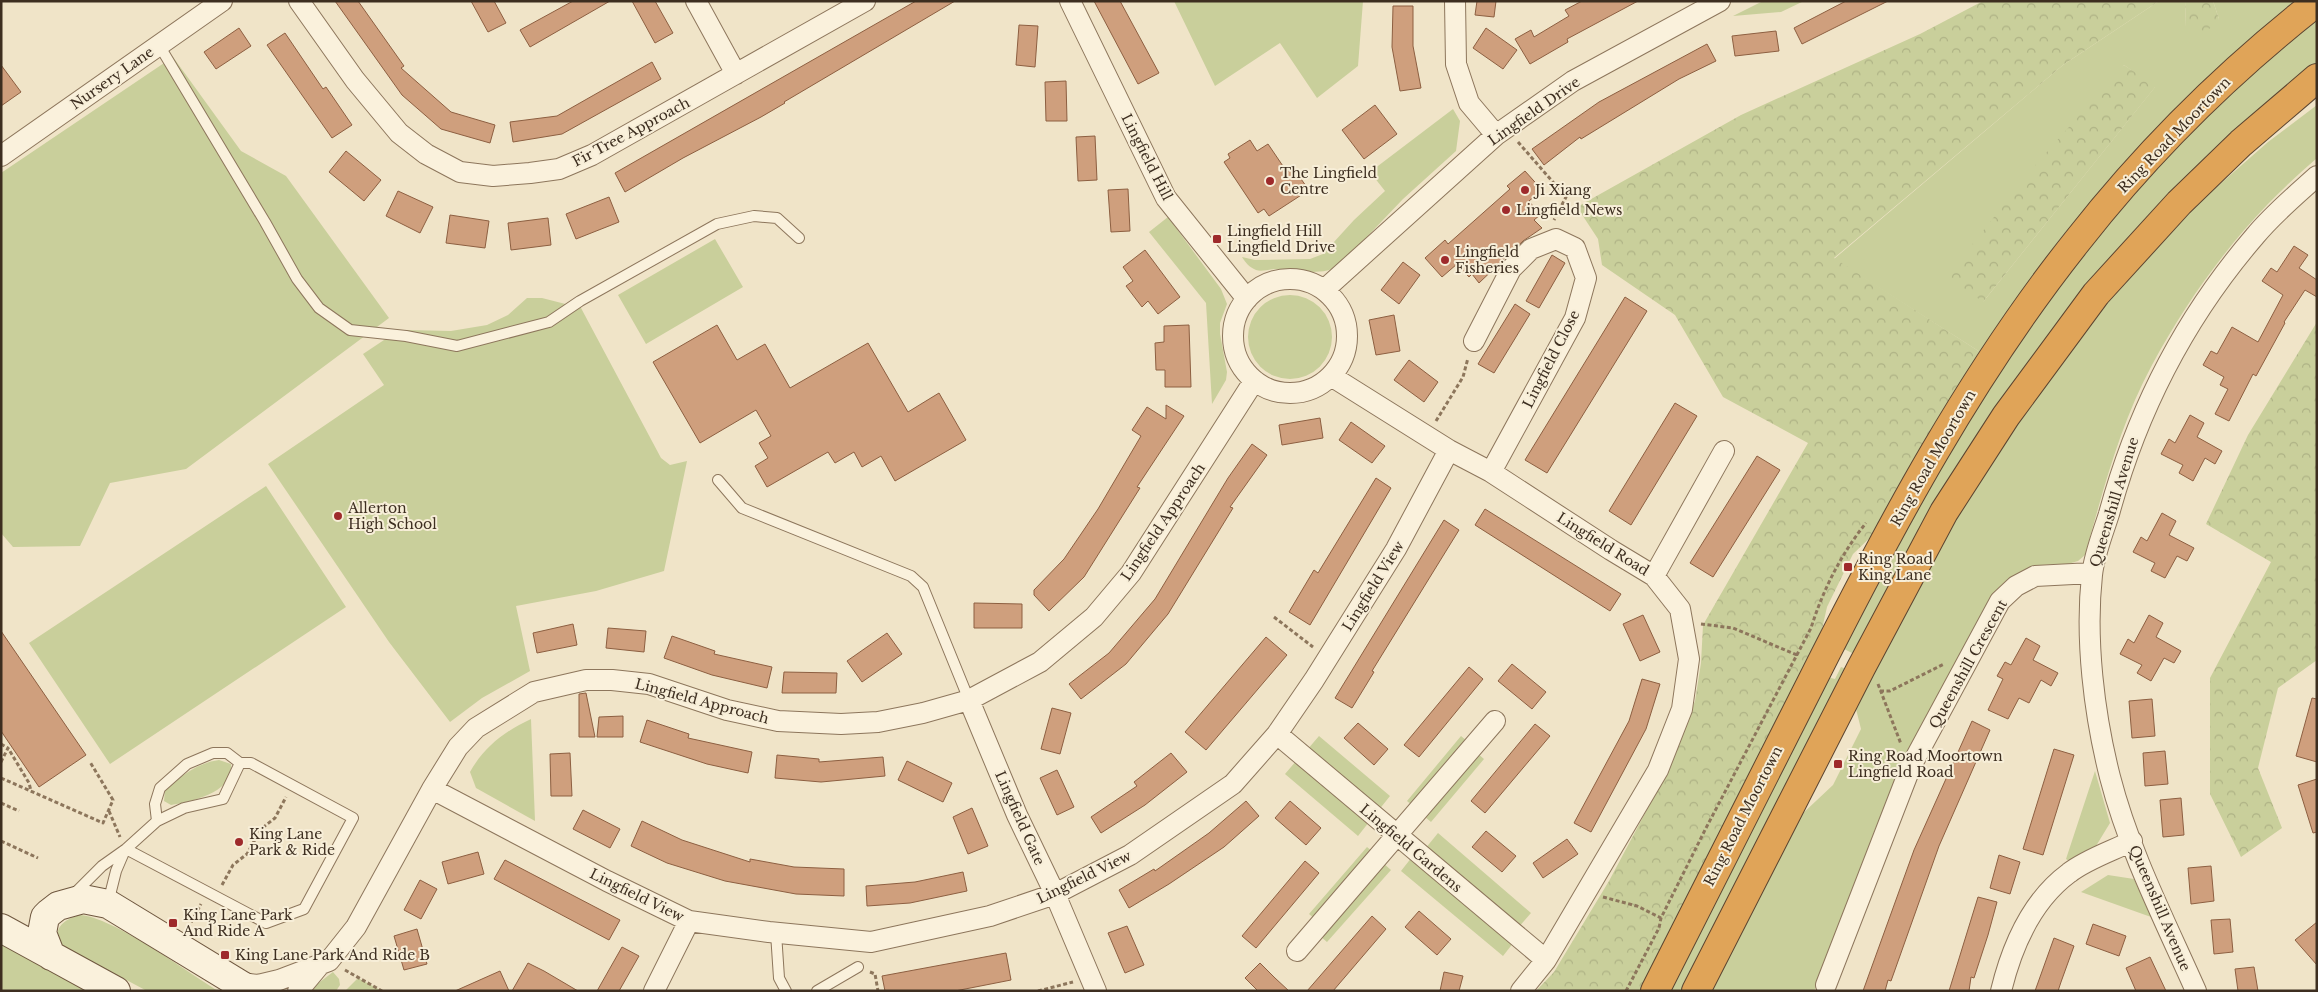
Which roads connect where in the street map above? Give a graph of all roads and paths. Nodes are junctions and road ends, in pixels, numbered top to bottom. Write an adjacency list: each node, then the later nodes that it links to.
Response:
1 (222, 1): 9 (street, Nursery Lane)
2 (299, 1): 10 (street, Fir Tree Approach)
3 (696, 1): 10 (street)
4 (866, 1): 10 (street, Fir Tree Approach)
5 (1070, 1): 18 (street, Lingfield Hill)
6 (1455, 1): 12 (street)
7 (1720, 1): 12 (street, Lingfield Drive)
8 (2317, 2): 87 (highway, Ring Road Moortown)
9 (159, 45): 13 (street, Nursery Lane); 15 (lane)
10 (736, 74)
11 (2317, 78): 88 (highway)
12 (1501, 131): 16 (path); 17 (street, Lingfield Drive)
13 (1, 156)
14 (2317, 176): 28 (street, Queenshill Avenue)
15 (799, 238)
16 (1544, 244): 19 (street); 25 (street, Lingfield Close)
17 (1324, 290): 18 (street); 20 (street)
18 (1247, 299): 21 (street)
19 (1474, 341): 22 (path)
20 (1331, 376): 21 (street); 22 (street, Lingfield Road)
21 (1254, 381): 35 (street, Lingfield Approach)
22 (1427, 436): 23 (street, Lingfield Road)
23 (1449, 450): 25 (street, Lingfield Road); 34 (street, Lingfield View)
24 (1724, 451): 29 (street)
25 (1491, 472): 29 (street, Lingfield Road)
26 (718, 480): 35 (lane)
27 (1870, 519): 33 (path)
28 (2092, 573): 32 (street, Queenshill Crescent); 54 (street, Queenshill Avenue)
29 (1654, 576): 31 (street, Lingfield Road)
30 (1274, 617): 34 (path)
31 (1682, 622): 33 (path); 59 (street, Lingfield Road)
32 (1972, 653): 43 (street, Queenshill Crescent); 43 (path)
33 (1797, 655): 62 (path)
34 (1328, 659): 37 (street, Lingfield View)
35 (969, 700): 46 (street, Lingfield Approach); 58 (street, Lingfield Gate)
36 (1495, 721): 52 (street)
37 (1277, 734): 52 (street, Lingfield Gardens); 58 (street, Lingfield View)
38 (1, 744): 39 (path)
39 (8, 748): 40 (path); 47 (path)
40 (1, 762)
41 (90, 762): 49 (path)
42 (240, 763): 45 (lane); 51 (lane); 51 (lane)
43 (1911, 766): 74 (street, Queenshill Crescent)
44 (1, 778): 47 (path)
45 (292, 784): 57 (path); 57 (lane)
46 (432, 789): 64 (street, Lingfield View); 71 (street, Lingfield Approach)
47 (31, 791): 49 (path)
48 (1, 804): 50 (path)
49 (108, 810): 55 (path)
50 (19, 811)
51 (157, 821): 55 (lane)
52 (1397, 836): 68 (street); 70 (street, Lingfield Gardens)
53 (1, 840): 56 (path)
54 (2132, 841): 89 (street); 90 (street, Queenshill Avenue)
55 (126, 849): 57 (lane); 60 (lane); 61 (lane)
56 (38, 858)
57 (212, 894): 67 (path)
58 (1055, 894): 66 (street, Lingfield View); 73 (street, Lingfield Gate)
59 (1585, 897): 62 (path); 70 (street, Lingfield Road)
60 (108, 904): 61 (street); 67 (street)
61 (57, 908): 63 (street); 69 (street)
62 (1661, 918): 86 (path)
63 (1, 920)
64 (689, 920): 66 (street, Lingfield View); 80 (street)
65 (1, 928): 69 (street)
66 (776, 933): 81 (lane)
67 (179, 946): 76 (street)
68 (1296, 951)
69 (52, 956): 77 (street)
70 (1546, 960): 85 (street, Lingfield Road)
71 (324, 963): 76 (street); 78 (street, Lingfield Approach); 79 (path)
72 (858, 967): 82 (lane)
73 (1093, 984): 75 (path)
74 (1826, 985)
75 (1058, 987): 83 (path); 84 (path)
76 (255, 988)
77 (116, 991)
78 (298, 991)
79 (382, 991)
80 (654, 991)
81 (786, 991)
82 (817, 991)
83 (1038, 991)
84 (1054, 991)
85 (1521, 991)
86 (1626, 991)
87 (1655, 991)
88 (1696, 991)
89 (2001, 991)
90 (2196, 991)

